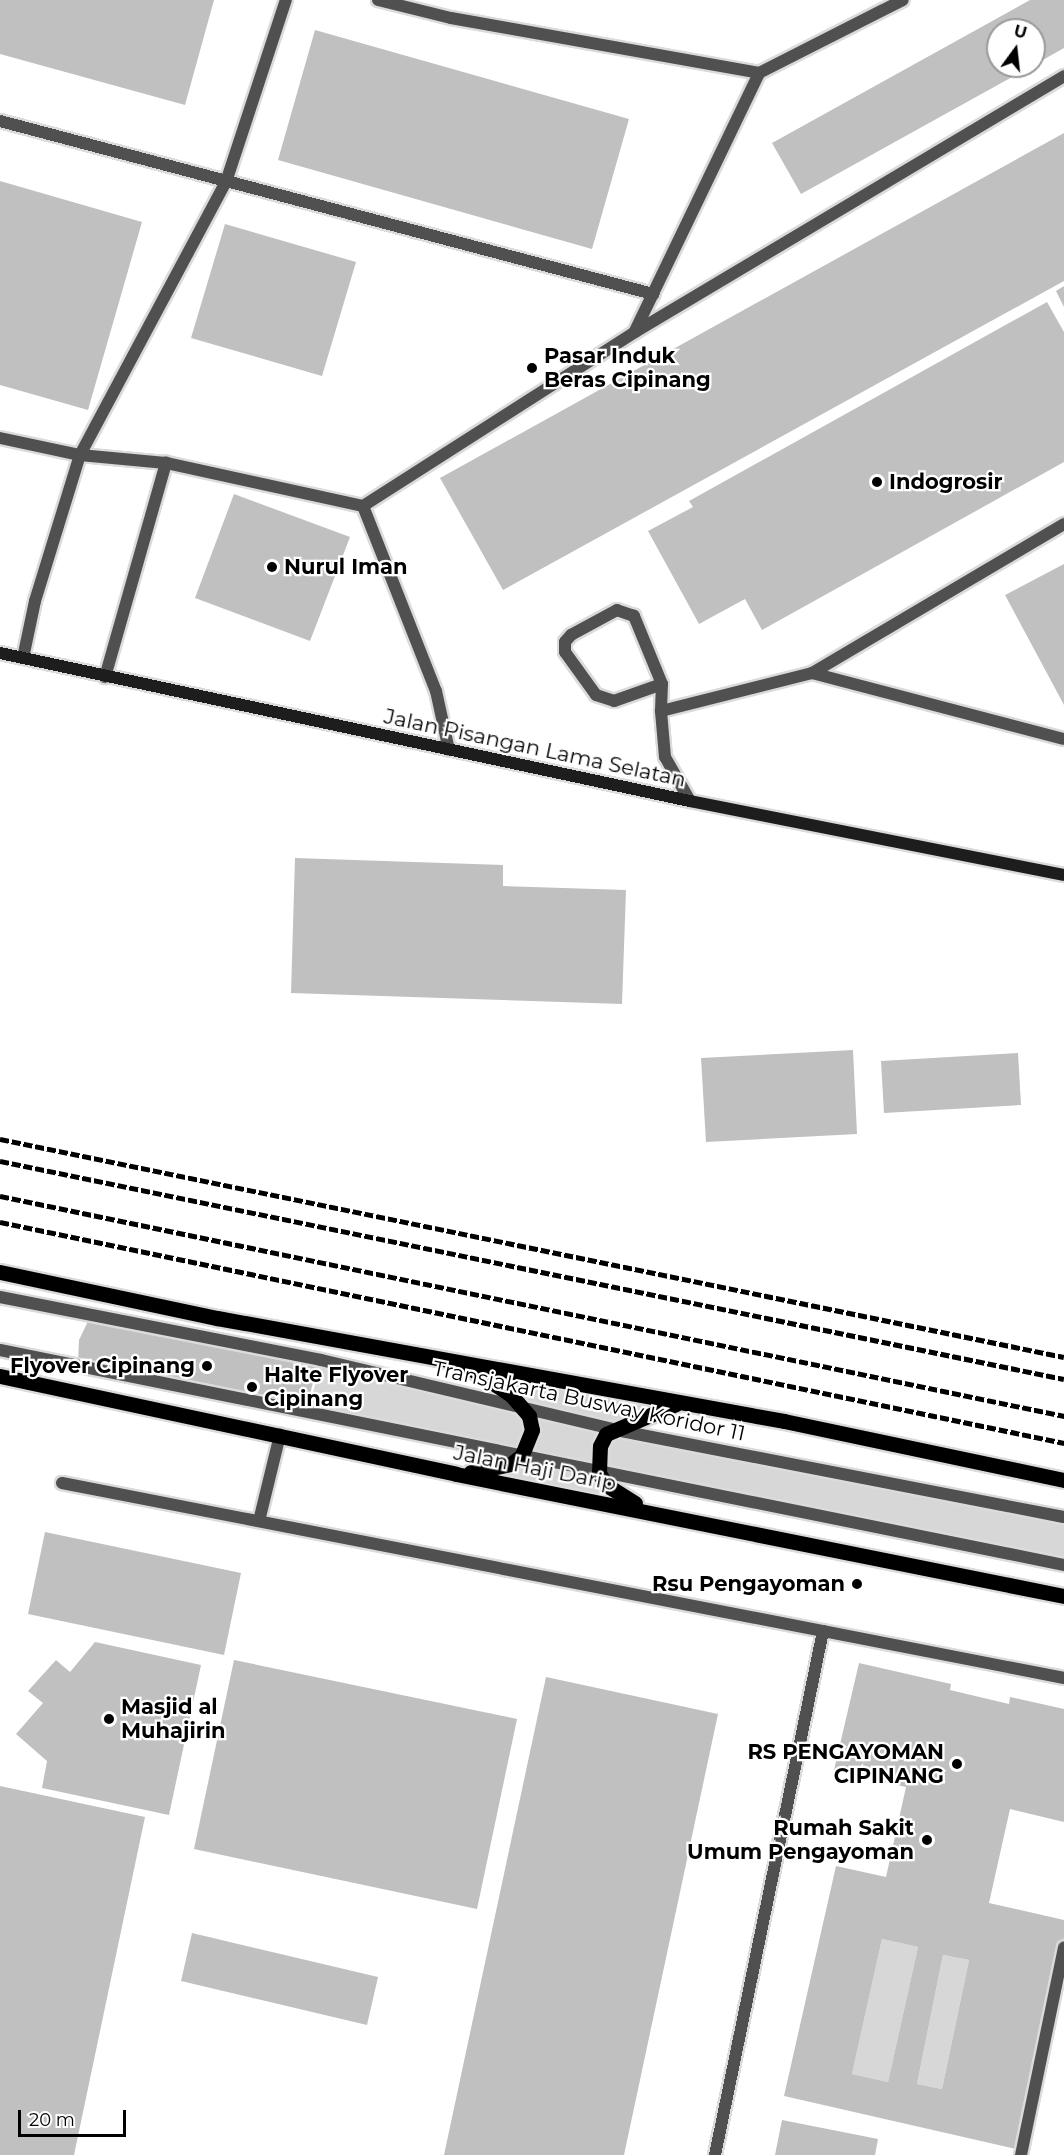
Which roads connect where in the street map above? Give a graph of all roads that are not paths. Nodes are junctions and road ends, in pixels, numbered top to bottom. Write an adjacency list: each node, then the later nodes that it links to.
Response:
1 (286, 0): 7 (lane)
2 (378, 0): 4 (lane)
3 (903, 0): 4 (lane)
4 (759, 73): 8 (lane)
5 (1064, 76): 9 (lane)
6 (0, 121): 7 (lane)
7 (226, 182): 8 (lane); 11 (lane)
8 (653, 294): 9 (lane)
9 (635, 332): 13 (lane)
10 (0, 438): 11 (lane)
11 (80, 455): 12 (lane); 16 (lane)
12 (166, 463): 13 (lane); 18 (lane)
13 (363, 506): 22 (lane)
14 (1064, 524): 17 (lane)
15 (0, 653): 16 (street, Jalan Pisangan Lama Selatan)
16 (23, 658): 18 (street, Jalan Pisangan Lama Selatan)
17 (812, 673): 20 (lane); 21 (lane)
18 (105, 677): 22 (street, Jalan Pisangan Lama Selatan)
19 (662, 684): 19 (lane); 20 (lane)
20 (661, 711): 23 (lane)
21 (1064, 740)
22 (449, 750): 23 (street, Jalan Pisangan Lama Selatan)
23 (690, 801): 24 (street, Jalan Pisangan Lama Selatan)
24 (1064, 875)
25 (0, 1272): 28 (main road)
26 (0, 1297): 31 (lane, Transjakarta Busway Koridor 11)
27 (0, 1350): 34 (lane)
28 (465, 1364): 30 (main road); 31 (main road)
29 (0, 1376): 33 (main road, Jalan Haji Darip)
30 (676, 1404): 32 (main road); 37 (main road)
31 (521, 1408): 32 (lane, Transjakarta Busway Koridor 11); 34 (main road)
32 (616, 1430): 35 (main road); 40 (lane, Transjakarta Busway Koridor 11)
33 (280, 1435): 36 (main road, Jalan Haji Darip); 41 (lane)
34 (522, 1455): 35 (lane); 36 (main road)
35 (599, 1473): 39 (main road); 42 (lane)
36 (456, 1474): 39 (main road, Jalan Haji Darip)
37 (1064, 1480)
38 (62, 1483): 41 (lane)
39 (657, 1514): 43 (main road, Jalan Haji Darip)
40 (1064, 1517)
41 (259, 1521): 44 (lane)
42 (1064, 1565)
43 (1064, 1596)
44 (823, 1632): 45 (lane); 47 (lane)
45 (1064, 1678)
46 (1064, 1947): 48 (lane)
47 (715, 2155)
48 (1021, 2155)

